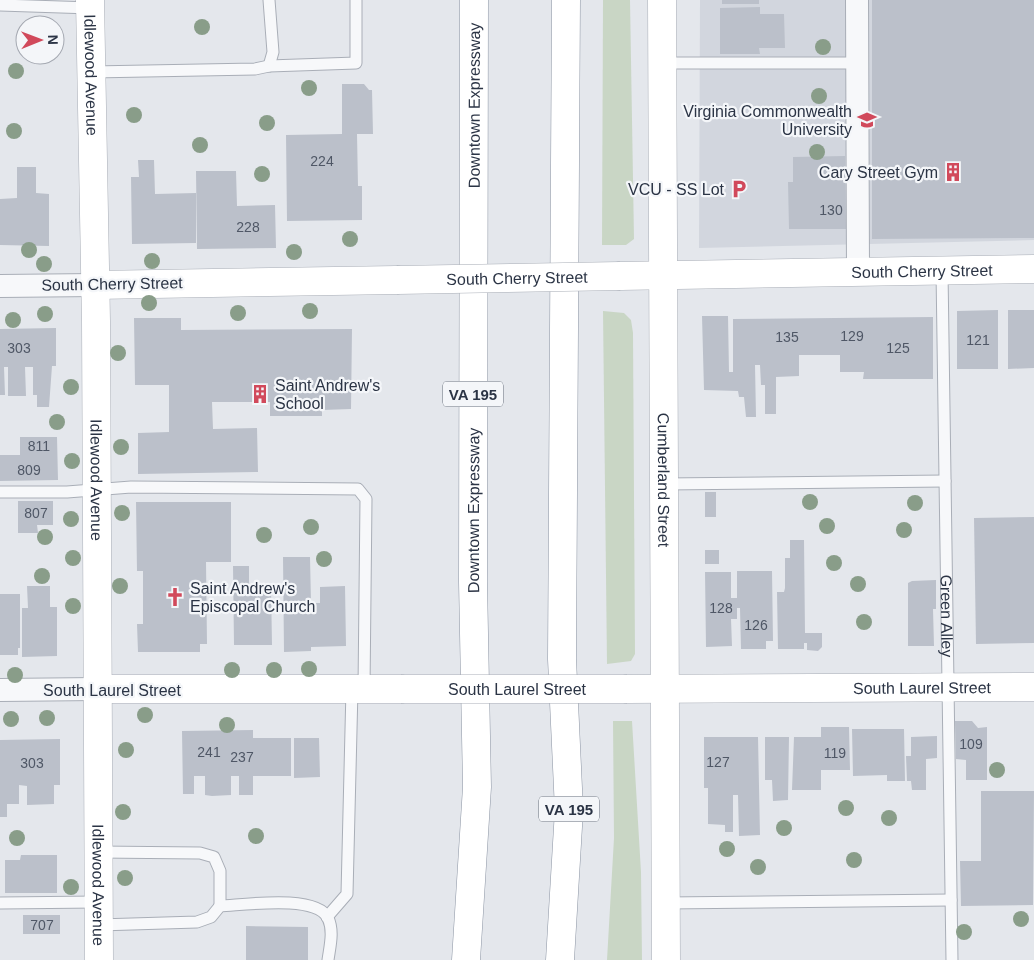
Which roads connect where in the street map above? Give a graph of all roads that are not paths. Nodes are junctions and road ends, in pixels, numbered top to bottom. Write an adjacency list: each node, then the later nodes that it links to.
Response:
1 (269, 0): 11 (lane)
2 (356, 0): 11 (lane)
3 (474, 0): 29 (main road, Downtown Expressway / VA 195)
4 (566, 0): 41 (main road, VA 195)
5 (662, 0): 9 (main road, Cumberland Street)
6 (857, 0): 10 (street)
7 (91, 4): 8 (lane); 12 (main road, Idlewood Avenue)
8 (0, 5)
9 (662, 63): 10 (lane); 16 (main road, Cumberland Street)
10 (857, 63): 15 (street)
11 (270, 66): 12 (lane)
12 (92, 72): 17 (main road, Idlewood Avenue)
13 (1034, 269): 14 (main road, South Cherry Street)
14 (942, 271): 15 (main road, South Cherry Street); 19 (lane, Green Alley)
15 (858, 272): 16 (main road, South Cherry Street)
16 (664, 276): 17 (main road, South Cherry Street, bridge); 20 (main road, Cumberland Street)
17 (95, 284): 18 (street, South Cherry Street); 21 (main road, Idlewood Avenue)
18 (0, 286)
19 (945, 482): 20 (lane); 24 (lane, Green Alley)
20 (664, 484): 27 (main road, Cumberland Street)
21 (96, 490): 22 (lane); 25 (main road, Idlewood Avenue); 26 (lane)
22 (0, 492)
23 (1034, 687): 24 (main road, South Laurel Street)
24 (947, 688): 27 (main road, South Laurel Street); 31 (lane, Green Alley)
25 (97, 689): 26 (main road, South Laurel Street); 28 (street, South Laurel Street); 30 (main road, Idlewood Avenue)
26 (358, 689): 27 (main road, South Laurel Street, bridge); 36 (lane)
27 (666, 689): 33 (main road, Cumberland Street)
28 (0, 690)
29 (477, 788): 39 (main road); 40 (main road, Downtown Expressway / VA 195)
30 (98, 852): 34 (lane); 35 (main road, Idlewood Avenue)
31 (951, 900): 33 (lane); 43 (lane, Green Alley)
32 (0, 903): 35 (lane)
33 (666, 904): 42 (main road, Cumberland Street)
34 (220, 906): 35 (lane); 36 (lane)
35 (99, 914): 37 (main road, Idlewood Avenue)
36 (327, 917): 38 (lane)
37 (99, 960)
38 (328, 960)
39 (451, 960)
40 (466, 960)
41 (560, 960)
42 (666, 960)
43 (952, 960)

